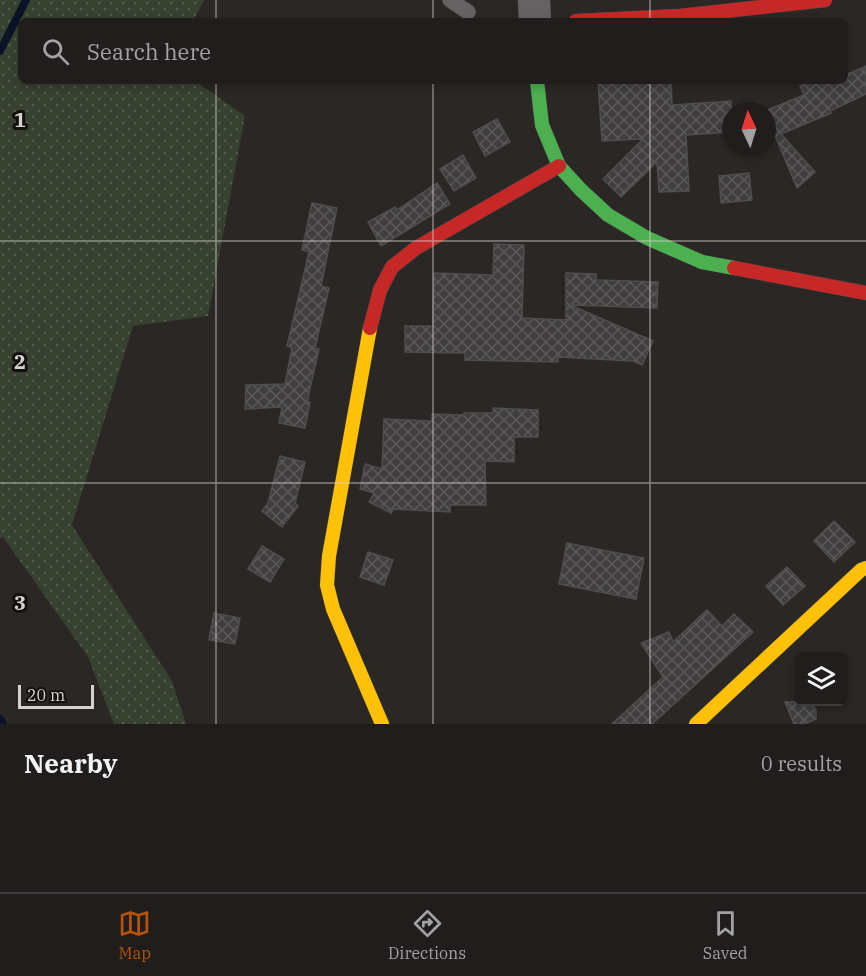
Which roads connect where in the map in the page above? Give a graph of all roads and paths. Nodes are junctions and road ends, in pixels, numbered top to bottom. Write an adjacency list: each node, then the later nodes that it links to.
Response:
1 (450, 0): 4 (lane)
2 (534, 0): 5 (street)
3 (825, 0): 6 (street)
4 (468, 12)
5 (535, 18)
6 (638, 18)
7 (537, 84): 8 (street)
8 (559, 166): 9 (street); 11 (street)
9 (866, 293)
10 (866, 568): 12 (street)
11 (382, 724)
12 (696, 724)

